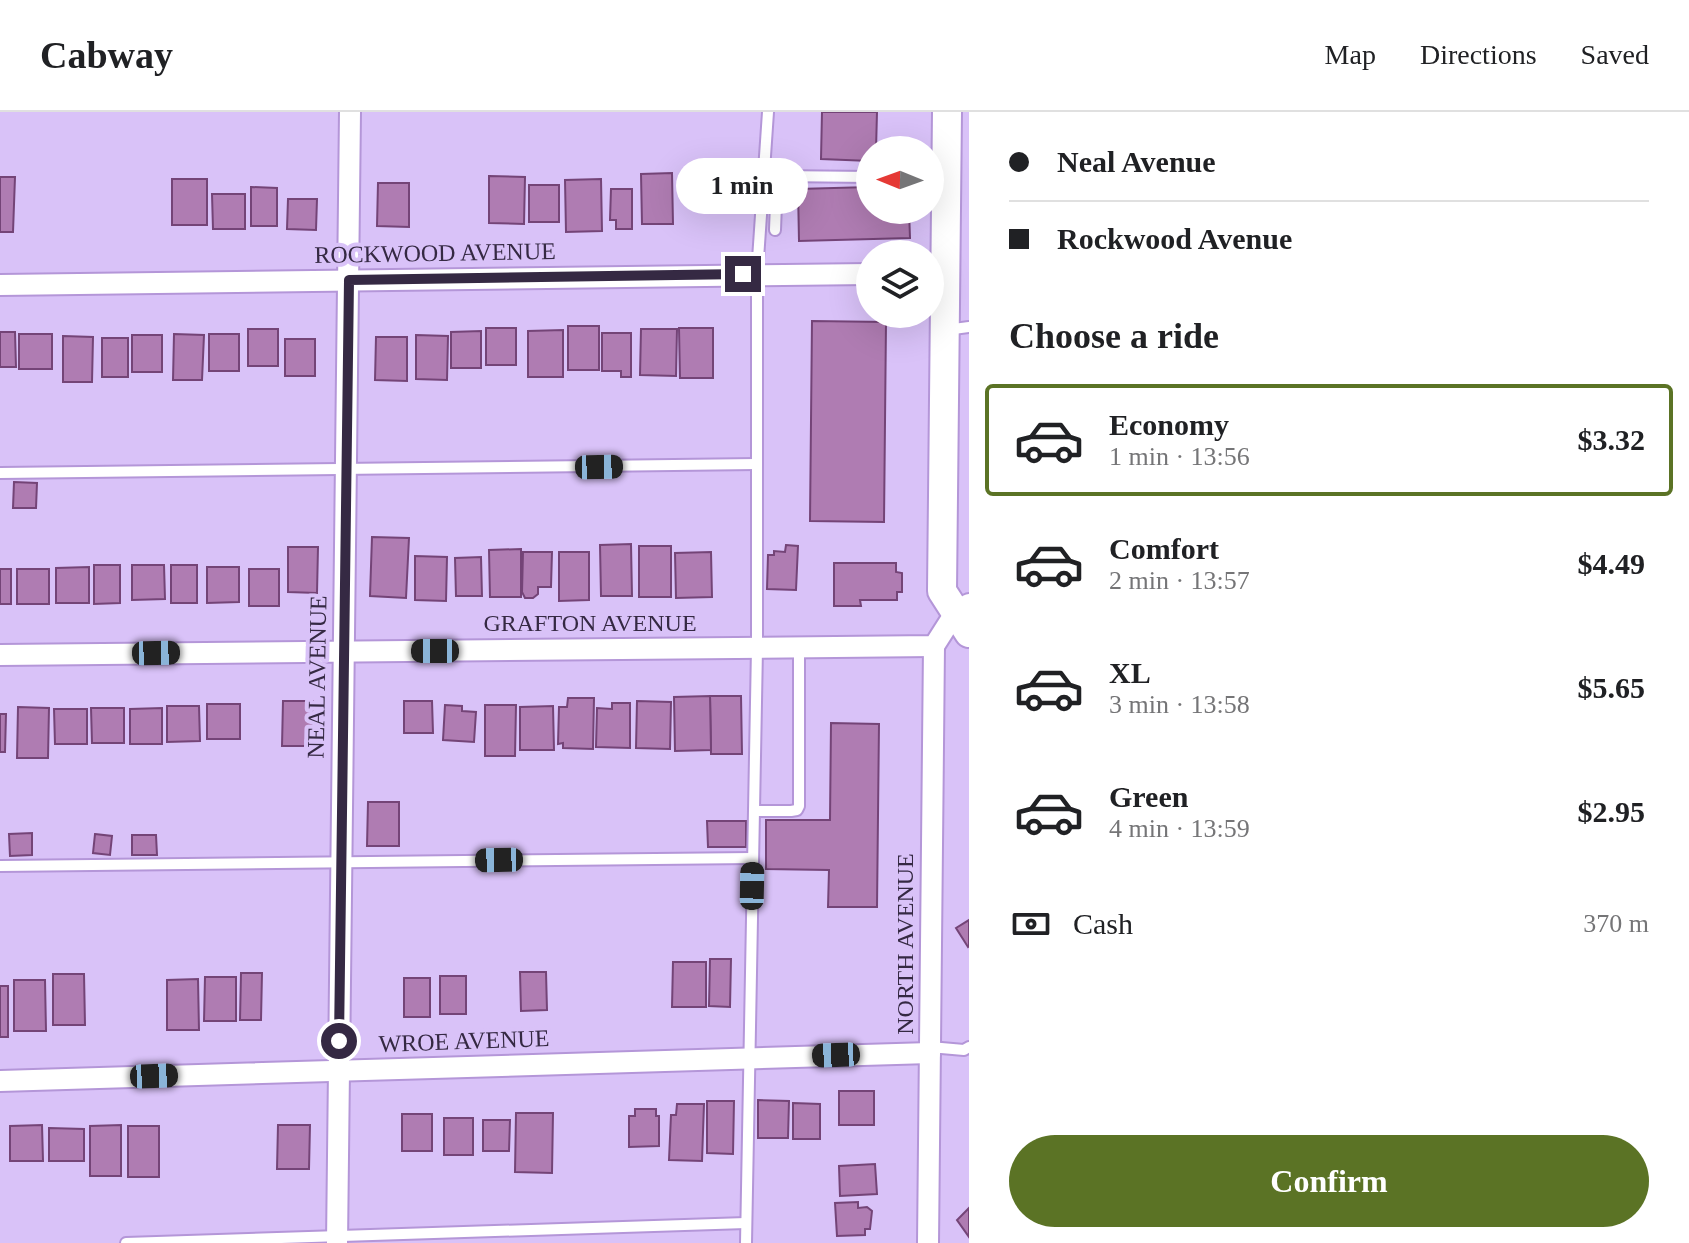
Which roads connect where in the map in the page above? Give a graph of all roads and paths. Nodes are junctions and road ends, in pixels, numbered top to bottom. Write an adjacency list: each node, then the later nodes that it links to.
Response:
1 (350, 112): 9 (street, NEAL AVENUE)
2 (768, 112): 7 (lane)
3 (947, 112): 6 (main road)
4 (856, 177): 5 (lane)
5 (775, 230)
6 (939, 240)
7 (757, 274): 8 (street, ROCKWOOD AVENUE); 9 (street, ROCKWOOD AVENUE); 13 (lane)
8 (856, 274)
9 (349, 280): 10 (street, ROCKWOOD AVENUE); 14 (street, NEAL AVENUE)
10 (0, 285)
11 (944, 291): 12 (main road)
12 (957, 329): 16 (main road)
13 (757, 464): 14 (lane); 18 (lane)
14 (346, 470): 15 (lane); 20 (street, NEAL AVENUE)
15 (0, 473)
16 (964, 617): 17 (street)
17 (934, 646): 19 (street, GRAFTON AVENUE); 27 (street, NORTH AVENUE)
18 (757, 648): 19 (street, GRAFTON AVENUE); 20 (street, GRAFTON AVENUE); 22 (lane)
19 (799, 648): 22 (lane)
20 (343, 651): 21 (street, GRAFTON AVENUE); 24 (street, NEAL AVENUE)
21 (0, 655)
22 (754, 811): 23 (lane)
23 (753, 858): 24 (lane); 28 (lane)
24 (341, 862): 25 (lane); 29 (street, NEAL AVENUE)
25 (0, 866)
26 (969, 1047): 27 (lane)
27 (930, 1050): 28 (street, WROE AVENUE); 35 (street, NORTH AVENUE)
28 (749, 1058): 29 (street, WROE AVENUE); 31 (lane)
29 (339, 1070): 30 (street, WROE AVENUE); 32 (street, NEAL AVENUE)
30 (0, 1081)
31 (746, 1223): 32 (lane); 34 (lane)
32 (337, 1240): 33 (lane)
33 (126, 1243)
34 (746, 1243)
35 (928, 1243)

